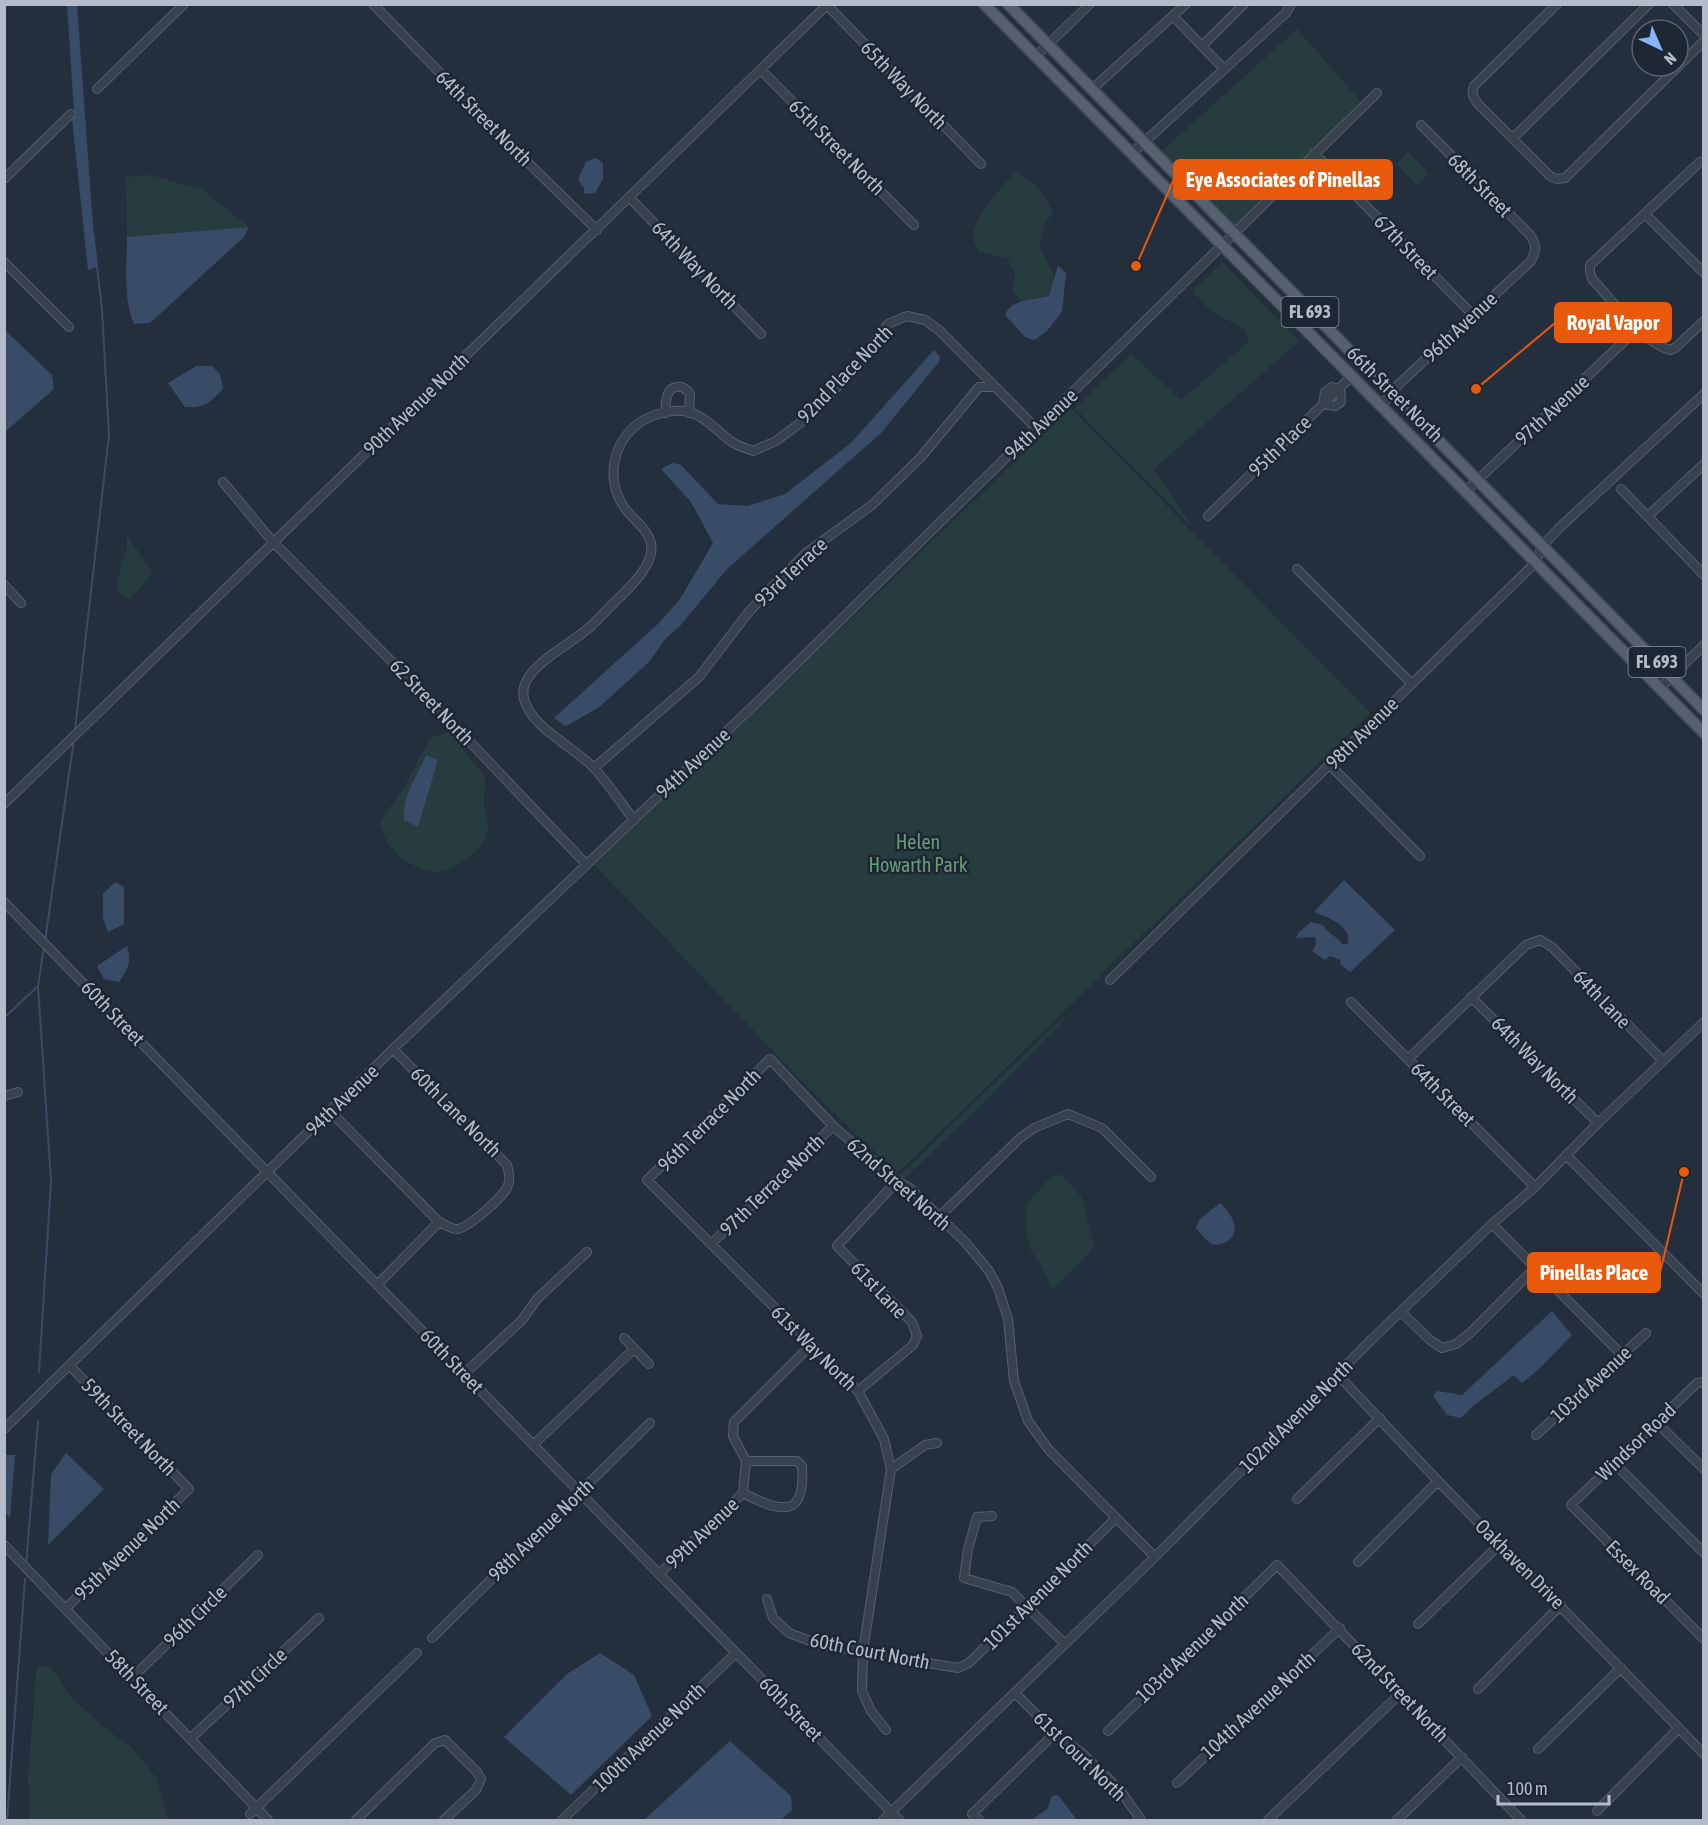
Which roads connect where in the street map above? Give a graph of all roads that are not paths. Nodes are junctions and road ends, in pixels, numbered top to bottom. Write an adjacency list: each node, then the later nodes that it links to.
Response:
1 (184, 4): 21 (street)
2 (373, 4): 36 (street, 64th Street North)
3 (984, 4): 18 (main road, 66th Street North / FL 693)
4 (1008, 4): 16 (main road, 66th Street North / FL 693)
5 (1090, 4): 16 (street)
6 (1186, 4): 13 (street)
7 (1245, 4): 17 (street)
8 (1291, 4): 19 (street)
9 (1557, 4): 26 (street)
10 (1649, 4): 26 (street)
11 (1673, 4): 14 (street)
12 (828, 5): 20 (street, 90th Avenue North); 31 (street, 65th Way North)
13 (1173, 16): 17 (street); 22 (street)
14 (1704, 35)
15 (1704, 41): 26 (street)
16 (1048, 45): 18 (street); 22 (main road, 66th Street North / FL 693)
17 (1202, 46): 19 (street)
18 (1035, 57): 28 (main road, 66th Street North / FL 693)
19 (1224, 69): 27 (street)
20 (761, 70): 33 (street, 90th Avenue North); 35 (street, 65th Street North)
21 (97, 89)
22 (1091, 90): 27 (main road, 66th Street North / FL 693)
23 (1377, 93): 29 (street, 94th Avenue)
24 (71, 114): 32 (street)
25 (1421, 125): 39 (street, 68th Street)
26 (1513, 138)
27 (1143, 143): 28 (street); 37 (main road, 66th Street North / FL 693)
28 (1131, 153): 38 (main road, 66th Street North / FL 693)
29 (1314, 153): 37 (street, 94th Avenue); 42 (street, 67th Street)
30 (1704, 161): 34 (street)
31 (981, 164)
32 (4, 179)
33 (629, 197): 36 (street, 90th Avenue North); 46 (street, 64th Way North)
34 (1646, 214): 41 (street); 45 (street)
35 (914, 225)
36 (597, 230): 62 (street, 90th Avenue North)
37 (1234, 235): 38 (street, 94th Avenue); 50 (main road, 66th Street North / FL 693)
38 (1222, 246): 47 (main road, 66th Street North / FL 693); 54 (street, 94th Avenue)
39 (1536, 247): 42 (street, 96th Avenue)
40 (4, 262): 44 (street)
41 (1704, 273)
42 (1472, 314): 50 (street, 96th Avenue)
43 (1704, 321): 45 (street)
44 (69, 327)
45 (1638, 328): 56 (street, 97th Avenue)
46 (761, 334)
47 (1352, 376): 51 (main road, 66th Street North / FL 693); 60 (street, 95th Place)
48 (993, 387): 53 (street, 92nd Place North); 54 (street, 92nd Place North); 76 (street, 93rd Terrace)
49 (1704, 394): 63 (street, 98th Avenue)
50 (1392, 395): 51 (street, 96th Avenue); 56 (main road, 66th Street North / FL 693)
51 (1382, 406): 59 (main road, 66th Street North / FL 693)
52 (665, 413): 53 (street, 92nd Place North); 53 (street); 76 (street, 92nd Place North)
53 (689, 413)
54 (1036, 428): 78 (street, 94th Avenue)
55 (1704, 464): 61 (street)
56 (1477, 480): 59 (street, 97th Avenue); 63 (main road, 66th Street North / FL 693)
57 (223, 482): 62 (street)
58 (1620, 489): 61 (street)
59 (1465, 492): 64 (main road, 66th Street North / FL 693)
60 (1208, 516)
61 (1648, 516): 66 (street)
62 (273, 543): 77 (street, 90th Avenue North); 80 (street, 62 Street North)
63 (1542, 547): 64 (street, 98th Avenue); 70 (main road, 66th Street North / FL 693)
64 (1535, 563): 71 (street, 98th Avenue); 72 (main road, 66th Street North / FL 693)
65 (1297, 569): 71 (street)
66 (1704, 575)
67 (4, 585): 68 (street)
68 (21, 603)
69 (1704, 645): 70 (street)
70 (1671, 677): 72 (street); 73 (main road, 66th Street North / FL 693)
71 (1412, 684): 75 (street, 98th Avenue)
72 (1659, 689): 74 (main road, 66th Street North / FL 693)
73 (1704, 710)
74 (1704, 733)
75 (1330, 765): 79 (street); 82 (street, 98th Avenue)
76 (594, 768): 78 (street, 92nd Place North)
77 (4, 804)
78 (633, 819): 80 (street, 94th Avenue)
79 (1420, 856)
80 (587, 865): 86 (street, 94th Avenue)
81 (4, 902): 96 (street, 60th Street)
82 (1110, 980)
83 (1471, 997): 88 (street); 89 (street, 64th Lane); 93 (street, 64th Way North)
84 (1351, 1002): 88 (street, 64th Street)
85 (1704, 1022): 89 (street, 102nd Avenue North)
86 (393, 1049): 92 (street, 94th Avenue); 102 (street, 60th Lane North)
87 (770, 1059): 94 (street, 62nd Street North); 98 (street, 96th Terrace North)
88 (1408, 1059): 100 (street, 64th Street)
89 (1663, 1061): 93 (street, 102nd Avenue North)
90 (18, 1092): 91 (street)
91 (4, 1096)
92 (330, 1111): 96 (street, 94th Avenue); 102 (street)
93 (1598, 1123): 95 (street, 102nd Avenue North)
94 (833, 1126): 99 (street, 62nd Street North); 104 (street, 97th Terrace North)
95 (1566, 1155): 100 (street, 102nd Avenue North); 108 (street)
96 (268, 1172): 107 (street, 60th Street); 116 (street, 94th Avenue)
97 (1152, 1177): 101 (street)
98 (647, 1180): 104 (street, 61st Way North)
99 (897, 1181): 101 (street, 62nd Street North); 120 (street, 61st Lane)
100 (1535, 1187): 103 (street, 102nd Avenue North)
101 (939, 1217): 139 (street, 62nd Street North)
102 (439, 1222): 107 (street)
103 (1492, 1224): 106 (street); 109 (street, 102nd Avenue North)
104 (711, 1244): 112 (street, 61st Way North)
105 (587, 1252): 117 (street)
106 (1535, 1268): 109 (street); 114 (street)
107 (377, 1285): 117 (street, 60th Street)
108 (1704, 1294)
109 (1401, 1312): 118 (street, 102nd Avenue North)
110 (1646, 1333): 114 (street, 103rd Avenue)
111 (624, 1338): 113 (street)
112 (811, 1345): 120 (street, 61st Way North); 128 (street)
113 (634, 1349): 115 (street); 127 (street)
114 (1622, 1355): 125 (street, 103rd Avenue)
115 (649, 1364)
116 (70, 1366): 124 (street, 94th Avenue); 133 (street, 59th Street North)
117 (464, 1374): 127 (street, 60th Street)
118 (1337, 1374): 121 (street, Oakhaven Drive); 144 (street, 102nd Avenue North)
119 (1704, 1382): 122 (street, Windsor Road)
120 (858, 1390): 130 (street, 61st Way North)
121 (1380, 1418): 132 (street, Oakhaven Drive); 136 (street)
122 (1656, 1422): 129 (street, Windsor Road); 131 (street)
123 (651, 1423): 134 (street, 98th Avenue North)
124 (4, 1429)
125 (1536, 1436)
126 (937, 1443): 130 (street)
127 (533, 1445): 134 (street, 60th Street)
128 (746, 1461): 135 (street, 99th Avenue); 135 (street)
129 (1614, 1463): 137 (street, Windsor Road); 142 (street)
130 (891, 1469): 158 (street, 61st Way North)
131 (1704, 1469)
132 (1438, 1480): 140 (street, Oakhaven Drive); 145 (street)
133 (189, 1489): 151 (street, 95th Avenue North)
134 (579, 1492): 147 (street, 60th Street); 155 (street, 98th Avenue North)
135 (742, 1493): 147 (street, 99th Avenue)
136 (1297, 1499)
137 (1571, 1506): 156 (street, Essex Road)
138 (992, 1516): 150 (street)
139 (1116, 1518): 144 (street, 62nd Street North); 150 (street, 101st Avenue North)
140 (1500, 1544): 149 (street, Oakhaven Drive); 153 (street)
141 (4, 1545): 151 (street, 58th Street)
142 (1704, 1553)
143 (258, 1555): 163 (street, 96th Circle)
144 (1155, 1557): 157 (street, 102nd Avenue North)
145 (1358, 1562)
146 (1277, 1565): 154 (street, 62nd Street North); 169 (street, 103rd Avenue North)
147 (659, 1574): 160 (street, 60th Street)
148 (767, 1599): 158 (street, 60th Court North)
149 (1561, 1605): 162 (street, Oakhaven Drive); 164 (street)
150 (1028, 1607): 157 (street); 161 (street, 101st Avenue North)
151 (66, 1608): 163 (street, 58th Street)
152 (320, 1618): 171 (street, 97th Circle)
153 (1418, 1624)
154 (1340, 1628): 166 (street, 62nd Street North); 175 (street, 104th Avenue North)
155 (432, 1638)
156 (1704, 1639)
157 (1065, 1644): 165 (street, 102nd Avenue North)
158 (863, 1651): 161 (street, 60th Court North); 168 (street, 61st Way North)
159 (417, 1653): 176 (street)
160 (736, 1653): 178 (street, 60th Street); 182 (street, 100th Avenue North)
161 (958, 1668)
162 (1621, 1668): 167 (street, Oakhaven Drive); 172 (street)
163 (132, 1678): 171 (street, 58th Street)
164 (1478, 1689)
165 (1015, 1693): 170 (street, 61st Court North); 178 (street, 102nd Avenue North)
166 (1401, 1693): 174 (street, 62nd Street North); 187 (street)
167 (1679, 1728): 173 (street, Oakhaven Drive); 177 (street)
168 (886, 1730)
169 (1108, 1731)
170 (1055, 1733): 185 (street); 186 (street, 61st Court North)
171 (191, 1738): 176 (street, 58th Street)
172 (1538, 1749)
173 (1704, 1754)
174 (1462, 1757): 188 (street); 189 (street, 62nd Street North)
175 (1177, 1783)
176 (253, 1810): 179 (street, 58th Street)
177 (1597, 1811)
178 (891, 1812): 183 (street, 102nd Avenue North); 184 (street, 60th Street)
179 (268, 1821)
180 (356, 1821): 181 (street)
181 (444, 1821)
182 (562, 1821)
183 (883, 1821)
184 (899, 1821)
185 (978, 1821)
186 (1141, 1821)
187 (1268, 1821)
188 (1397, 1821)
189 (1521, 1821)

